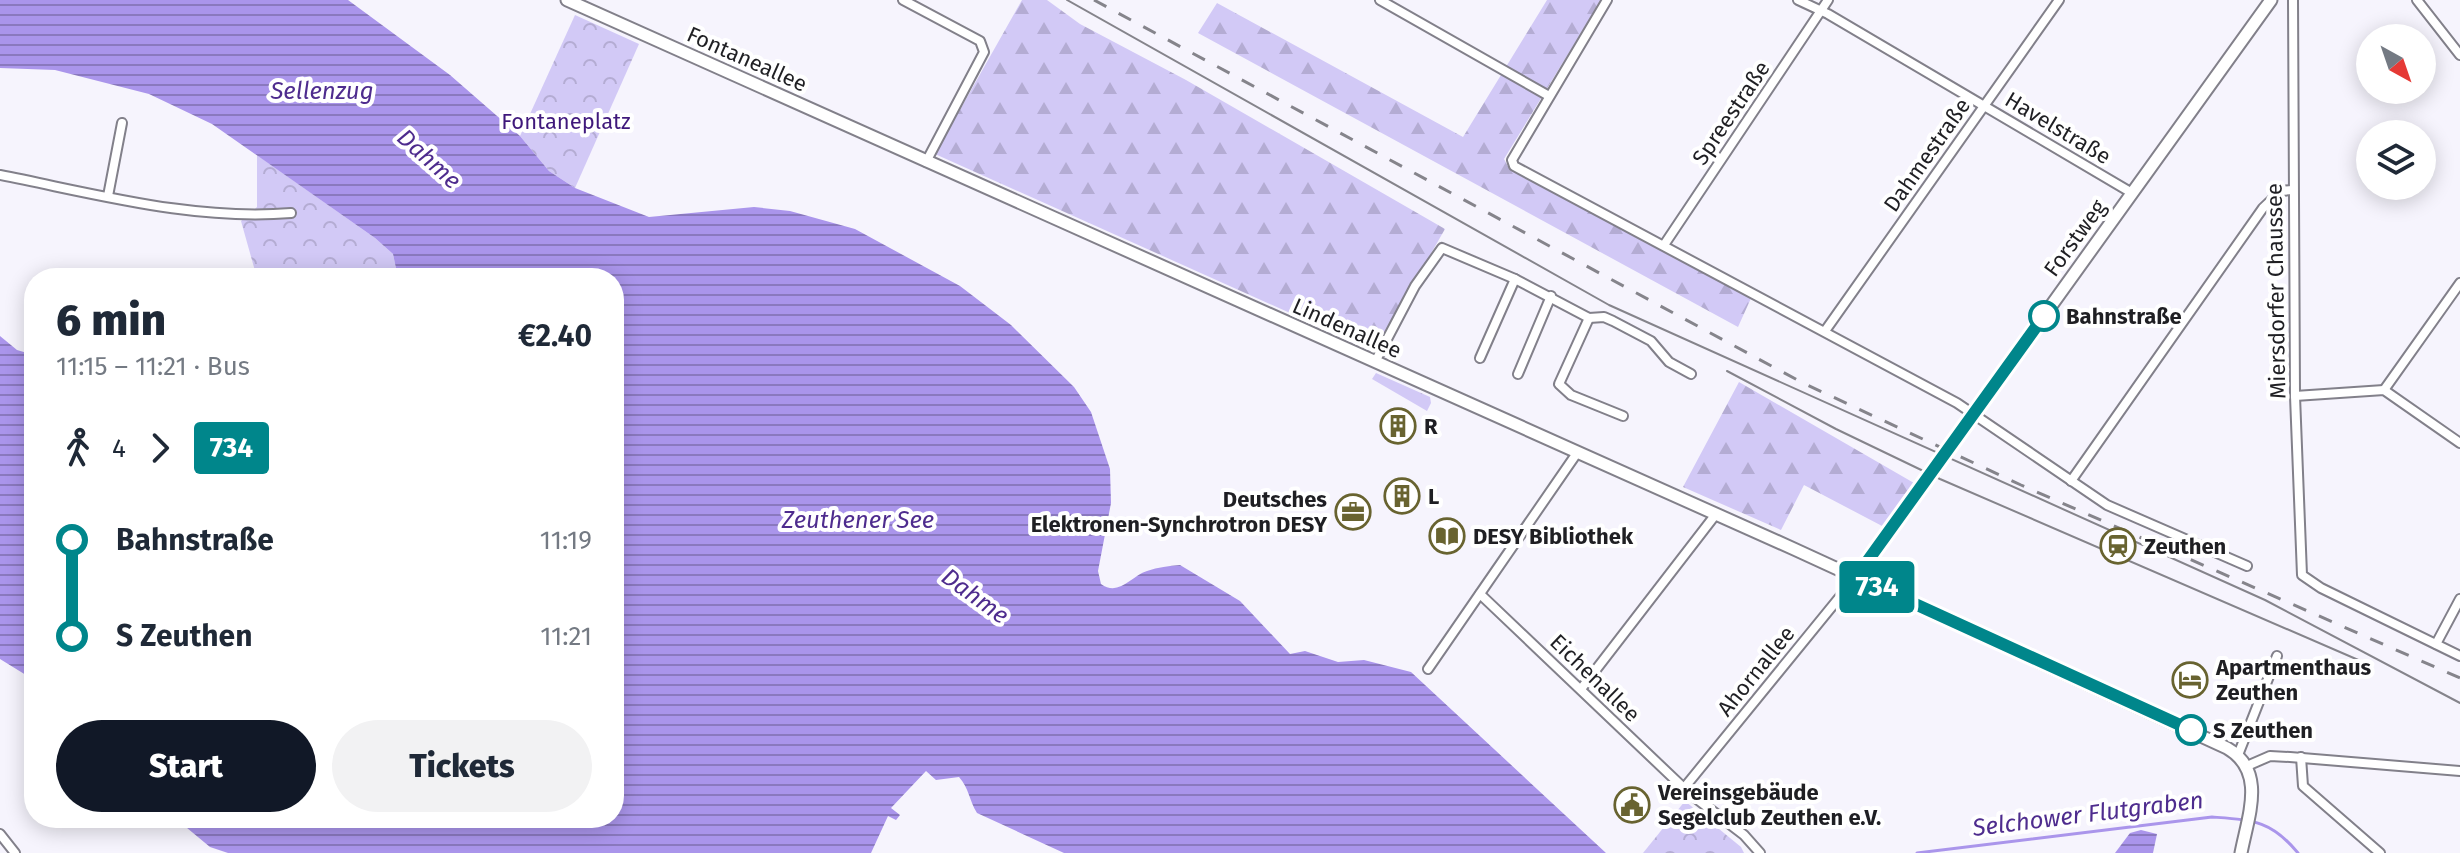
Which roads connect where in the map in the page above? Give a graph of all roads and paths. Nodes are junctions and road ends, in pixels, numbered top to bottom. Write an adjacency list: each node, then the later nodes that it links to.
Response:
1 (567, 0): 15 (main road, Fontaneallee)
2 (903, 0): 17 (street)
3 (1380, 0): 13 (street)
4 (1607, 0): 13 (street)
5 (1798, 0): 11 (street, Havelstraße)
6 (1828, 0): 11 (street, Spreestraße)
7 (2059, 0): 14 (street, Dahmestraße)
8 (2271, 0): 20 (main road, Forstweg)
9 (2293, 0): 19 (street, Miersdorfer Chaussee)
10 (2417, 0): 12 (street)
11 (1821, 11): 14 (street, Havelstraße); 23 (street, Spreestraße)
12 (2460, 55)
13 (1549, 96): 23 (street)
14 (1984, 106): 20 (street, Havelstraße); 28 (street, Dahmestraße)
15 (821, 115): 17 (main road, Lindenallee)
16 (122, 123): 21 (street)
17 (926, 162): 30 (main road, Lindenallee)
18 (0, 175): 21 (street)
19 (2292, 190): 34 (street, Miersdorfer Chaussee); 39 (street)
20 (2132, 193): 35 (main road, Forstweg)
21 (108, 196): 22 (street)
22 (291, 213)
23 (1664, 245): 28 (street)
24 (1515, 279): 26 (street); 29 (street); 30 (street)
25 (2460, 283): 33 (street)
26 (1551, 296): 27 (street); 31 (street)
27 (1589, 318): 32 (street); 36 (street)
28 (1825, 331): 35 (street)
29 (1480, 358)
30 (1375, 362): 38 (main road, Lindenallee)
31 (1518, 374)
32 (1691, 374)
33 (2384, 390): 34 (street); 37 (street)
34 (2295, 396): 45 (street, Miersdorfer Chaussee)
35 (1974, 415): 39 (street); 42 (main road, Forstweg)
36 (1623, 416)
37 (2460, 443)
38 (1577, 453): 40 (main road, Lindenallee); 43 (street)
39 (2071, 481): 41 (street)
40 (1716, 514): 42 (main road, Lindenallee); 49 (street)
41 (2247, 566)
42 (1856, 577): 50 (main road, Lindenallee); 54 (street, Ahornallee)
43 (1480, 594): 48 (street); 49 (street, Eichenallee)
44 (2460, 599): 45 (street)
45 (2436, 644): 47 (street)
46 (2277, 656): 50 (street)
47 (2460, 656)
48 (1428, 669)
49 (1581, 689): 54 (street, Eichenallee)
50 (2238, 755): 52 (main road)
51 (2301, 757): 52 (street); 53 (street); 59 (street)
52 (2247, 766): 58 (main road)
53 (2460, 771)
54 (1684, 788): 57 (street, Eichenallee)
55 (0, 834): 56 (street)
56 (15, 853)
57 (1760, 853)
58 (2241, 853)
59 (2380, 853)

